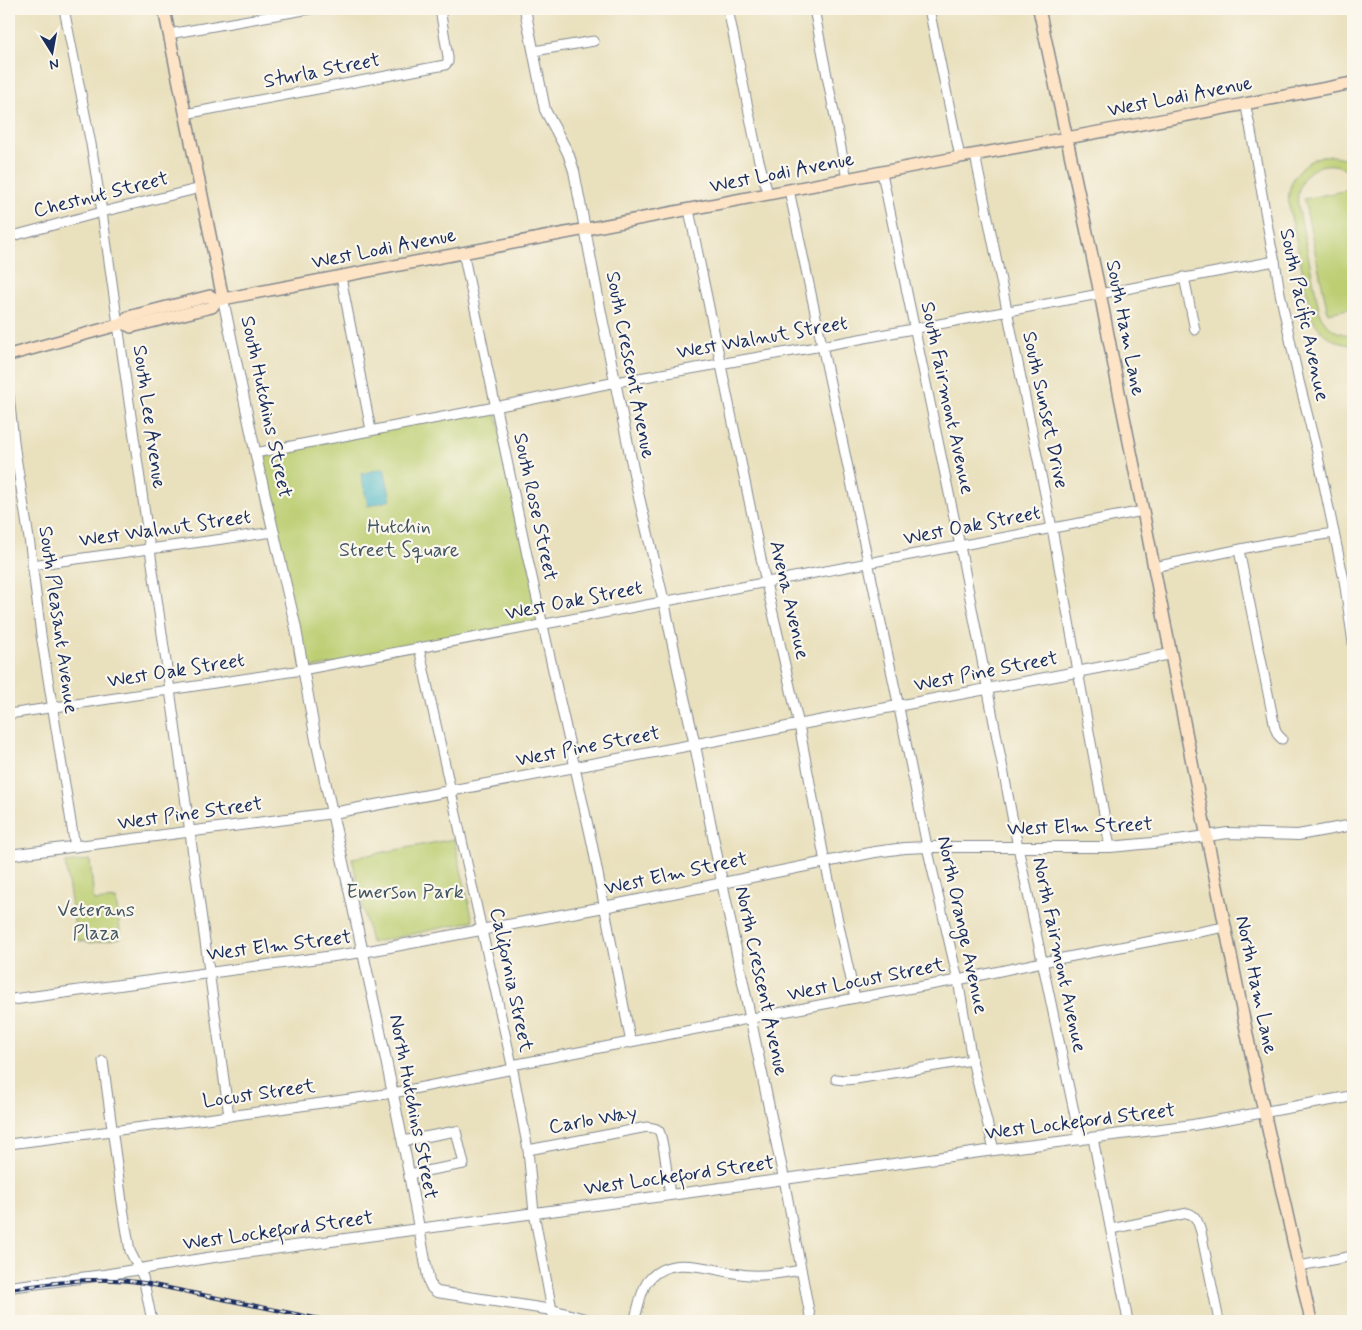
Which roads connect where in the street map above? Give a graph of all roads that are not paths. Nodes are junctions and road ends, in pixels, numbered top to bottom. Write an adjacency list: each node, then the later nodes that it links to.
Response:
1 (64, 9): 25 (street, South Lee Avenue)
2 (164, 9): 10 (main road, South Hutchins Street)
3 (310, 9): 10 (street)
4 (440, 9): 15 (street, Sturla Street)
5 (525, 9): 12 (street, South Crescent Avenue)
6 (728, 9): 23 (street)
7 (814, 9): 20 (street)
8 (929, 9): 18 (street)
9 (1039, 9): 16 (main road, South Ham Lane)
10 (169, 34): 15 (main road, South Hutchins Street)
11 (594, 41): 12 (street)
12 (534, 51): 26 (street, South Crescent Avenue)
13 (1353, 83): 14 (main road, West Lodi Avenue)
14 (1245, 103): 16 (main road, West Lodi Avenue); 29 (street, South Pacific Avenue)
15 (186, 114): 21 (main road, South Hutchins Street)
16 (1067, 139): 17 (main road, West Lodi Avenue); 32 (main road, South Ham Lane)
17 (975, 154): 18 (main road, West Lodi Avenue); 34 (street, South Sunset Drive)
18 (960, 157): 19 (main road, West Lodi Avenue)
19 (882, 173): 20 (main road, West Lodi Avenue); 36 (street, South Fairmont Avenue)
20 (847, 179): 22 (main road, West Lodi Avenue)
21 (201, 188): 25 (street, Chestnut Street); 33 (main road, South Hutchins Street)
22 (789, 190): 23 (main road, West Lodi Avenue); 38 (street, North Orange Avenue)
23 (768, 194): 24 (main road, West Lodi Avenue)
24 (689, 210): 26 (main road, West Lodi Avenue); 40 (street, Avena Avenue)
25 (102, 212): 27 (street, Chestnut Street); 35 (street, South Lee Avenue)
26 (586, 230): 28 (main road, West Lodi Avenue); 41 (street, South Crescent Avenue)
27 (9, 237)
28 (463, 252): 30 (main road, West Lodi Avenue); 43 (street, South Rose Street)
29 (1275, 261): 31 (street, West Walnut Street); 49 (street, South Pacific Avenue)
30 (341, 277): 33 (main road, West Lodi Avenue); 44 (street)
31 (1184, 277): 32 (street, West Walnut Street); 37 (street)
32 (1100, 293): 34 (street, West Walnut Street); 46 (main road, South Ham Lane)
33 (220, 300): 35 (main road, West Lodi Avenue); 45 (street, South Hutchins Street)
34 (1007, 310): 36 (street, West Walnut Street); 47 (street, South Sunset Drive)
35 (121, 324): 39 (main road, West Lodi Avenue); 51 (street, South Lee Avenue)
36 (914, 328): 38 (street, West Walnut Street); 50 (street, South Fairmont Avenue)
37 (1195, 330)
38 (822, 346): 40 (street, West Walnut Street); 53 (street, North Orange Avenue)
39 (9, 355)
40 (720, 364): 41 (street, West Walnut Street); 56 (street, Avena Avenue)
41 (616, 382): 43 (street, West Walnut Street); 57 (street, South Crescent Avenue)
42 (9, 396): 54 (street, South Pleasant Avenue)
43 (495, 407): 44 (street, West Walnut Street); 58 (street, South Rose Street)
44 (371, 430): 45 (street, West Walnut Street)
45 (255, 453): 48 (street, South Hutchins Street)
46 (1143, 511): 47 (street, West Oak Street); 55 (main road, South Ham Lane)
47 (1052, 528): 50 (street, West Oak Street); 63 (street, South Sunset Drive)
48 (274, 532): 51 (street, West Walnut Street); 62 (street, South Hutchins Street)
49 (1334, 533): 52 (street); 59 (street, South Pacific Avenue)
50 (960, 546): 53 (street, West Oak Street); 64 (street, South Fairmont Avenue)
51 (150, 548): 54 (street, West Walnut Street); 65 (street, South Lee Avenue)
52 (1239, 550): 55 (street); 71 (street)
53 (868, 563): 56 (street, West Oak Street); 66 (street, North Orange Avenue)
54 (32, 565): 67 (street, South Pleasant Avenue)
55 (1154, 567): 61 (main road, South Ham Lane)
56 (766, 582): 57 (street, West Oak Street); 69 (street, Avena Avenue)
57 (664, 602): 58 (street, West Oak Street); 70 (street, South Crescent Avenue)
58 (543, 624): 60 (street, West Oak Street); 73 (street, South Rose Street)
59 (1353, 644)
60 (419, 648): 62 (street, West Oak Street); 74 (street, California Street)
61 (1170, 654): 63 (street, West Pine Street); 78 (main road, North Ham Lane)
62 (302, 670): 65 (street, West Oak Street); 75 (street, South Hutchins Street)
63 (1079, 672): 64 (street, West Pine Street); 79 (street, South Sunset Drive)
64 (988, 689): 66 (street, West Pine Street); 82 (street, North Fairmont Avenue)
65 (170, 690): 67 (street, West Oak Street); 77 (street, South Lee Avenue)
66 (899, 706): 69 (street, West Pine Street); 81 (street, North Orange Avenue)
67 (52, 707): 68 (street, West Oak Street); 80 (street, South Pleasant Avenue)
68 (9, 714)
69 (799, 725): 72 (street, West Pine Street); 84 (street, Avena Avenue)
70 (692, 732): 72 (street, North Crescent Avenue)
71 (1282, 740)
72 (695, 745): 73 (street, West Pine Street); 85 (street, North Crescent Avenue)
73 (574, 768): 74 (street, West Pine Street); 86 (street, South Rose Street)
74 (450, 791): 75 (street, West Pine Street); 88 (street, California Street)
75 (333, 813): 77 (street, West Pine Street); 89 (street, North Hutchins Street)
76 (1353, 825): 78 (street, West Elm Street)
77 (190, 832): 80 (street, West Pine Street); 91 (street, South Lee Avenue)
78 (1206, 835): 79 (street, West Elm Street); 87 (main road, North Ham Lane)
79 (1110, 846): 82 (street, West Elm Street)
80 (75, 847): 83 (street, West Pine Street)
81 (927, 847): 82 (street, West Elm Street); 84 (street, West Elm Street); 92 (street, North Orange Avenue)
82 (1018, 847): 90 (street, North Fairmont Avenue)
83 (9, 855)
84 (825, 862): 85 (street, West Elm Street); 93 (street, Avena Avenue)
85 (722, 882): 86 (street, West Elm Street); 95 (street, North Crescent Avenue)
86 (604, 907): 88 (street, West Elm Street); 96 (street, South Rose Street)
87 (1226, 927): 90 (street, West Locust Street); 103 (main road, North Ham Lane)
88 (482, 930): 89 (street, West Elm Street); 99 (street, California Street)
89 (362, 952): 91 (street, West Elm Street); 101 (street, North Hutchins Street)
90 (1042, 962): 92 (street, West Locust Street); 107 (street, North Fairmont Avenue)
91 (209, 972): 94 (street, West Elm Street); 104 (street, South Lee Avenue)
92 (958, 980): 93 (street, West Locust Street); 97 (street, North Orange Avenue)
93 (855, 998): 95 (street, West Locust Street)
94 (9, 1000)
95 (750, 1019): 96 (street, West Locust Street); 113 (street, North Crescent Avenue)
96 (631, 1043): 99 (street, West Locust Street)
97 (972, 1060): 100 (street); 111 (street, North Orange Avenue)
98 (103, 1061): 105 (street)
99 (512, 1067): 101 (street, Locust Street); 110 (street, California Street)
100 (836, 1079)
101 (393, 1092): 104 (street, Locust Street); 108 (street, North Hutchins Street)
102 (1353, 1096): 103 (street, West Lockeford Street)
103 (1264, 1113): 106 (street, West Lockeford Street); 119 (main road, North Ham Lane)
104 (229, 1116): 105 (street, Locust Street)
105 (113, 1131): 109 (street, Locust Street); 120 (street)
106 (1093, 1138): 107 (street, West Lockeford Street); 117 (street)
107 (1080, 1140): 111 (street, West Lockeford Street)
108 (403, 1141): 112 (street, North Hutchins Street); 112 (street)
109 (9, 1144)
110 (528, 1150): 114 (street, Carlo Way); 115 (street, California Street)
111 (994, 1150): 113 (street, West Lockeford Street)
112 (409, 1174): 116 (street, North Hutchins Street)
113 (784, 1179): 114 (street, West Lockeford Street); 121 (street)
114 (670, 1195): 115 (street, West Lockeford Street)
115 (534, 1213): 116 (street, West Lockeford Street); 123 (street, California Street)
116 (419, 1229): 120 (street, West Lockeford Street); 123 (street, North Hutchins Street)
117 (1111, 1229): 129 (street); 130 (street)
118 (1353, 1256): 119 (street)
119 (1299, 1266): 131 (main road, North Ham Lane)
120 (139, 1269): 122 (street, West Lockeford Street); 124 (street)
121 (801, 1270): 127 (street); 128 (street)
122 (9, 1287)
123 (552, 1310): 125 (street, California Street); 126 (street, North Hutchins Street)
124 (152, 1321)
125 (554, 1321)
126 (592, 1321)
127 (634, 1321)
128 (811, 1321)
129 (1128, 1321)
130 (1219, 1321)
131 (1311, 1321)

